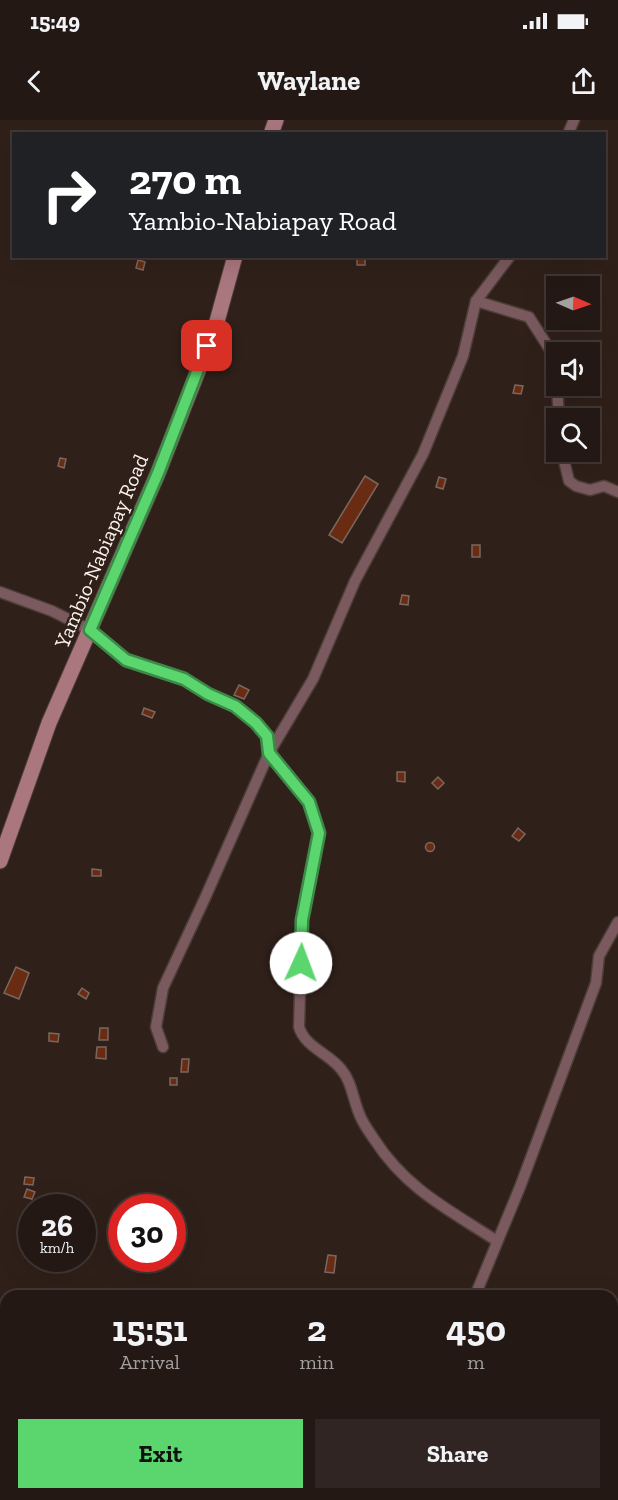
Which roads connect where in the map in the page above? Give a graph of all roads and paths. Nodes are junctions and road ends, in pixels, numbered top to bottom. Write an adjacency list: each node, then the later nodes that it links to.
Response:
1 (234, 258): 8 (main road, Yambio-Nabiapay Road)
2 (508, 258): 3 (street)
3 (476, 301): 4 (street); 9 (street)
4 (546, 343)
5 (564, 462): 6 (street)
6 (618, 492)
7 (0, 592): 8 (street)
8 (90, 630): 9 (street); 10 (main road, Yambio-Nabiapay Road)
9 (269, 753): 12 (street); 13 (street)
10 (0, 861)
11 (618, 922): 13 (street)
12 (163, 1047)
13 (497, 1240): 14 (street)
14 (477, 1290)

